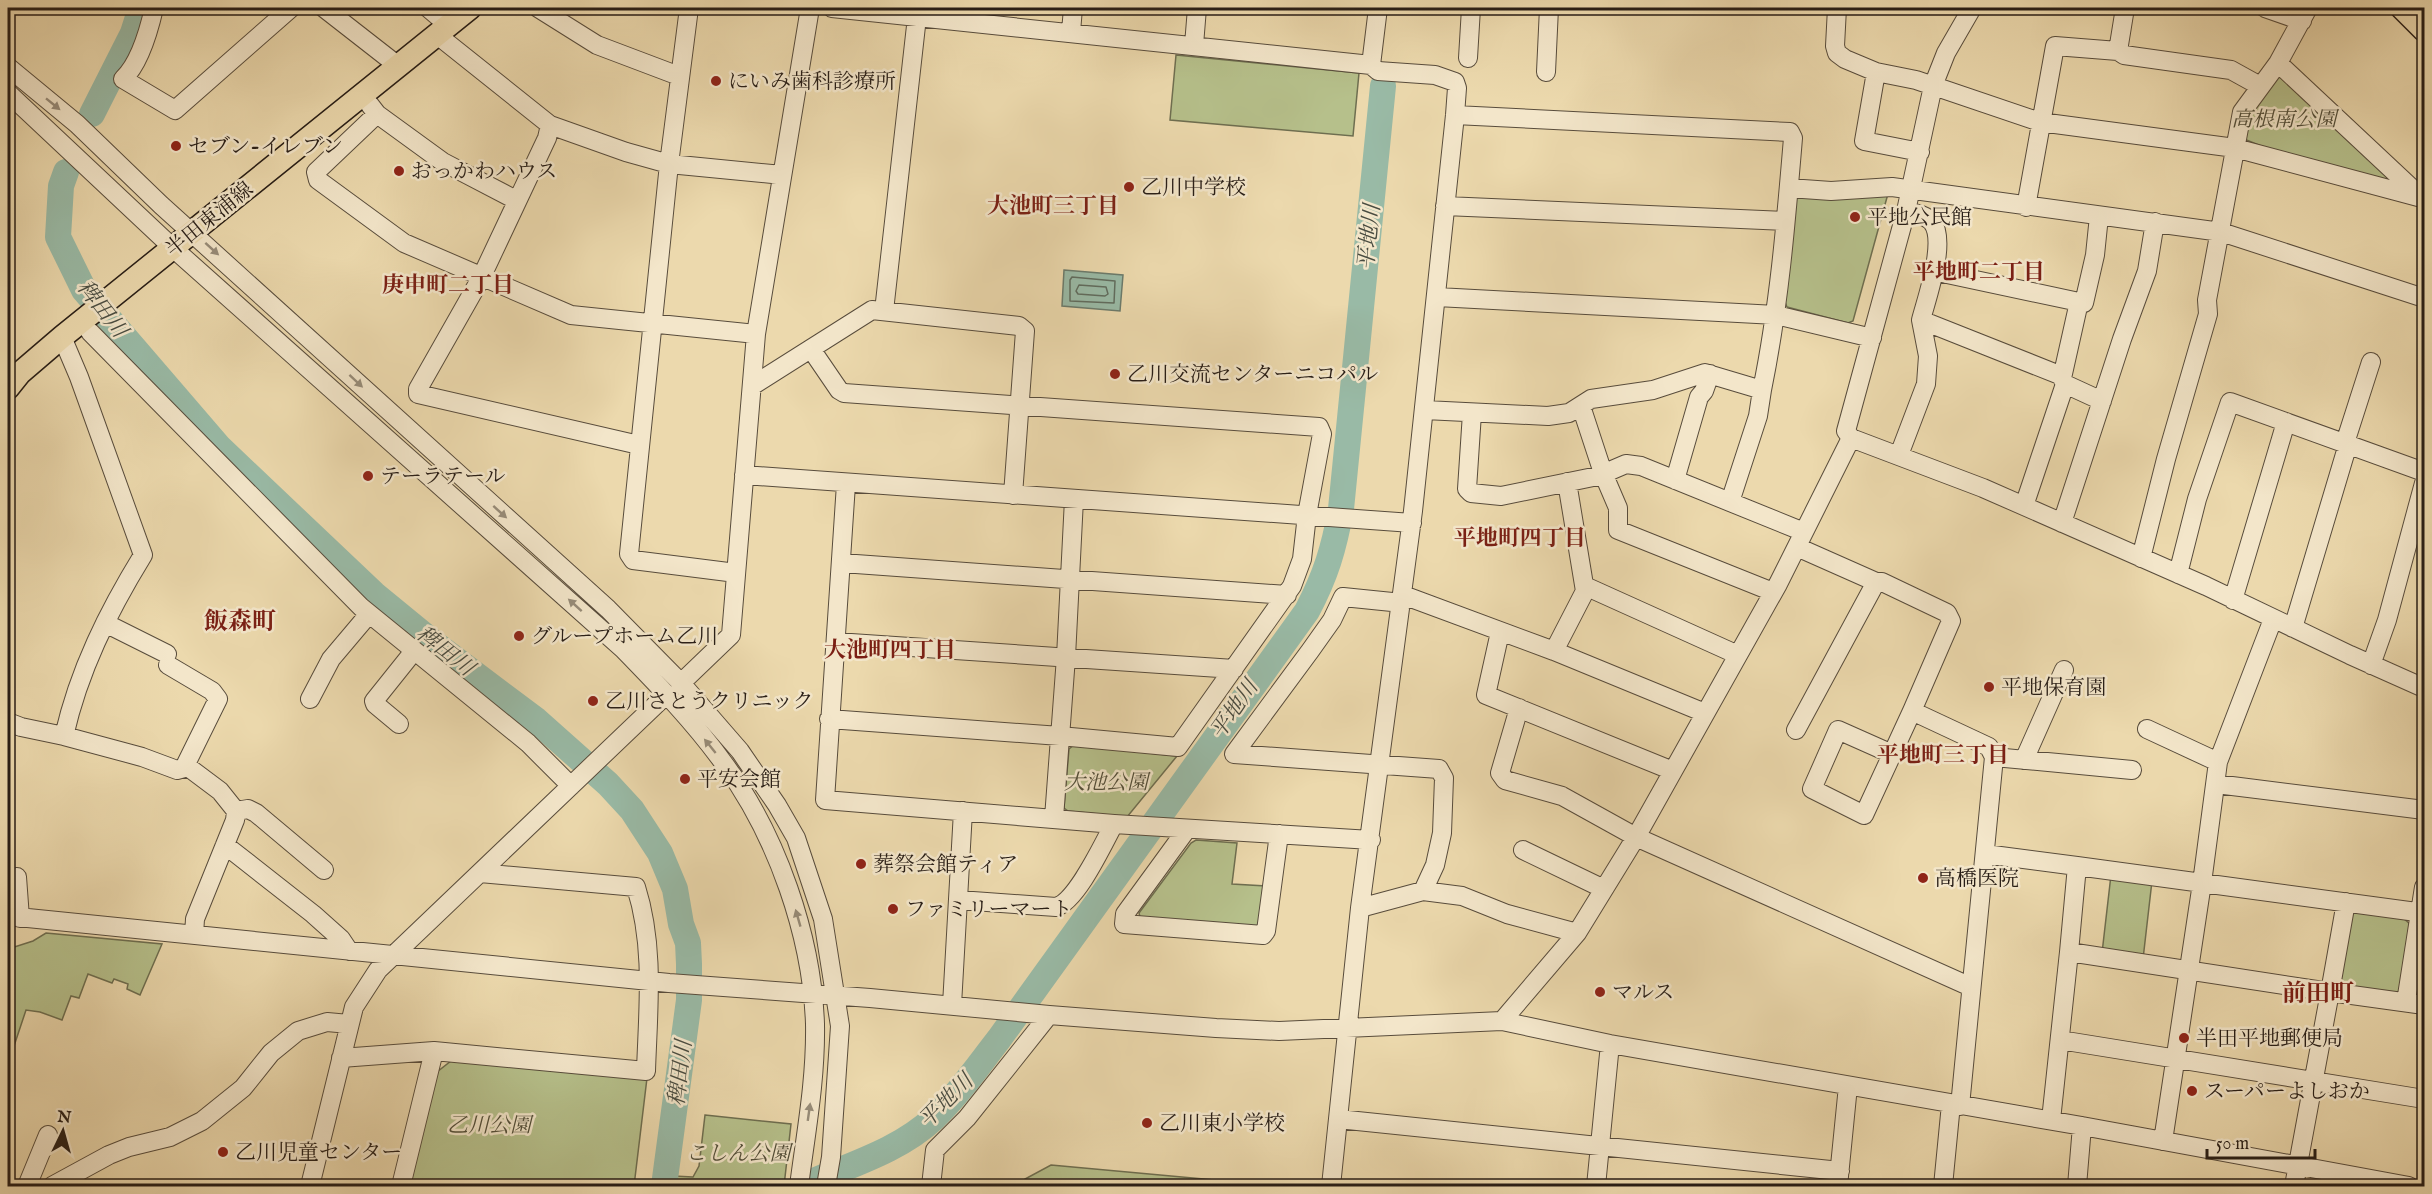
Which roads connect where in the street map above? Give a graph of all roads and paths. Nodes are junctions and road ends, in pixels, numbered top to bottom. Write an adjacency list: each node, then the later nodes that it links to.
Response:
1 (154, 8): 2 (street)
2 (291, 8)
3 (324, 8): 29 (street)
4 (428, 8): 22 (street)
5 (470, 8): 22 (main road, 半田東浦線)
6 (538, 8): 34 (street)
7 (689, 8): 34 (street)
8 (810, 8): 46 (street)
9 (832, 8): 20 (street)
10 (1073, 8): 24 (street)
11 (1197, 8): 25 (street)
12 (1378, 8): 30 (street)
13 (1471, 8): 27 (street)
14 (1549, 8): 32 (street)
15 (1837, 8): 33 (street)
16 (1972, 8): 35 (street)
17 (2125, 8): 26 (street)
18 (2265, 8): 21 (street)
19 (2403, 8): 23 (main road)
20 (917, 12): 24 (street); 65 (street)
21 (2305, 14): 28 (street)
22 (442, 29): 29 (main road, 半田東浦線); 42 (street)
23 (2424, 30)
24 (1071, 32): 25 (street)
25 (1194, 45): 30 (street)
26 (2118, 51): 36 (street); 41 (street)
27 (1468, 58)
28 (2278, 63): 36 (street); 49 (street)
29 (397, 65): 38 (main road, 半田東浦線)
30 (1371, 65): 40 (street)
31 (8, 67): 57 (street, one-way to 57)
32 (1546, 72)
33 (1876, 72): 35 (street); 44 (street)
34 (679, 76): 45 (street)
35 (1933, 86): 41 (street); 44 (street)
36 (2260, 86): 43 (street)
37 (8, 93): 59 (street)
38 (362, 94): 39 (street); 57 (main road, 半田東浦線)
39 (377, 114): 50 (street); 61 (street)
40 (1455, 115): 47 (street); 51 (street)
41 (2040, 122): 43 (street); 52 (street)
42 (550, 125): 45 (street); 50 (street)
43 (2235, 148): 49 (street); 58 (street)
44 (1920, 152): 48 (street)
45 (669, 164): 46 (street); 68 (street)
46 (782, 175): 70 (street)
47 (1789, 188): 48 (street); 55 (street)
48 (1911, 191): 52 (street); 53 (street)
49 (2423, 199)
50 (516, 200): 61 (street)
51 (1446, 206): 55 (street); 62 (street)
52 (2025, 207): 54 (street)
53 (1906, 210): 60 (street); 72 (street)
54 (2099, 216): 56 (street); 64 (street)
55 (1785, 222): 66 (street)
56 (2155, 222): 58 (street); 80 (street)
57 (193, 232): 59 (main road, 半田東浦線); 130 (street, one-way to 130)
58 (2221, 232): 63 (street); 105 (street)
59 (173, 248): 69 (main road, 半田東浦線); 130 (street, one-way to 59)
60 (1933, 271): 64 (street); 67 (street)
61 (481, 278): 68 (street); 88 (street)
62 (1437, 297): 66 (street); 83 (street)
63 (2424, 298)
64 (2079, 302): 76 (street)
65 (884, 311): 73 (street); 81 (street)
66 (1776, 315): 72 (street); 79 (street)
67 (1921, 320): 76 (street); 89 (street)
68 (654, 324): 70 (street); 88 (street)
69 (86, 327): 71 (main road, 半田東浦線); 116 (street)
70 (756, 334): 77 (street)
71 (62, 337): 78 (main road, 半田東浦線); 118 (street)
72 (1872, 338): 86 (street)
73 (811, 349): 77 (street); 81 (street)
74 (2371, 362): 87 (street)
75 (1710, 374): 79 (street); 82 (street); 93 (street)
76 (2064, 380): 80 (street); 100 (street)
77 (752, 386): 92 (street)
78 (8, 388)
79 (1762, 390): 99 (street)
80 (2102, 401): 103 (street)
81 (1019, 405): 97 (street); 101 (street)
82 (1581, 406): 84 (street); 91 (street)
83 (1425, 410): 84 (street); 102 (street)
84 (1472, 413): 94 (street)
85 (2286, 422): 87 (street); 108 (street); 115 (street)
86 (1851, 438): 89 (street); 104 (street)
87 (2347, 444): 90 (street); 119 (street)
88 (639, 445): 107 (street)
89 (1899, 455): 100 (street)
90 (2424, 472)
91 (1603, 473): 93 (street); 94 (street); 112 (street)
92 (744, 475): 96 (street); 107 (street)
93 (1675, 480): 99 (street)
94 (1567, 482): 111 (street)
95 (2424, 483): 126 (street)
96 (846, 484): 97 (street); 106 (street)
97 (1013, 495): 98 (street)
98 (1074, 499): 101 (street); 109 (street)
99 (1730, 502): 104 (street)
100 (2024, 506): 103 (street)
101 (1314, 516): 102 (street); 113 (street)
102 (1412, 523): 114 (street)
103 (2062, 523): 105 (street)
104 (1801, 539): 110 (street); 112 (street)
105 (2141, 558): 108 (street)
106 (842, 563): 109 (street); 121 (street)
107 (736, 573): 130 (street)
108 (2178, 574): 115 (street)
109 (1069, 580): 113 (street); 125 (street)
110 (1876, 582): 133 (street); 139 (street)
111 (1585, 586): 123 (street); 124 (street)
112 (1773, 592): 124 (street)
113 (1287, 595): 127 (street)
114 (1402, 599): 120 (street); 146 (street); 146 (street)
115 (2233, 600): 117 (street)
116 (369, 614): 122 (street); 131 (street)
117 (2273, 619): 119 (street); 145 (street)
118 (105, 623): 140 (street); 147 (street)
119 (2292, 628): 126 (street)
120 (1500, 632): 123 (street); 132 (street)
121 (836, 642): 125 (street); 135 (street)
122 (414, 651): 137 (street); 150 (street)
123 (1554, 651): 134 (street)
124 (1738, 655): 134 (street)
125 (1066, 657): 127 (street); 141 (street)
126 (2371, 665): 129 (street)
127 (1234, 669): 141 (street)
128 (2064, 670): 144 (street)
129 (2424, 688)
130 (674, 689): 150 (street); 186 (street, one-way to 130); 187 (street)
131 (310, 699)
132 (1519, 708): 149 (street); 159 (street)
133 (1912, 711): 142 (street); 143 (street)
134 (1705, 713): 149 (street)
135 (829, 720): 141 (street); 154 (street)
136 (8, 722): 140 (street)
137 (399, 724)
138 (2147, 729): 145 (street)
139 (1796, 730)
140 (64, 736): 147 (street)
141 (1060, 736): 155 (street)
142 (1892, 754): 142 (street)
143 (1994, 757): 144 (street); 163 (street)
144 (2024, 759): 148 (street)
145 (2218, 762): 151 (street)
146 (1380, 765): 160 (street); 171 (street)
147 (184, 768): 153 (street)
148 (2132, 770)
149 (1673, 771): 159 (street)
150 (573, 784): 166 (street)
151 (2216, 784): 152 (street); 168 (street)
152 (2424, 810)
153 (236, 811): 161 (street); 165 (street)
154 (963, 811): 155 (street); 172 (street)
155 (1053, 818): 156 (street)
156 (1114, 824): 157 (street); 172 (street)
157 (1179, 828): 158 (street); 158 (street)
158 (1279, 834): 160 (street)
159 (1636, 837): 170 (street); 184 (street)
160 (1371, 840): 174 (street)
161 (225, 845): 178 (street); 179 (street)
162 (1523, 850): 170 (street)
163 (1984, 854): 164 (street); 184 (street)
164 (2077, 866): 168 (street); 180 (street)
165 (324, 870)
166 (480, 873): 181 (street); 183 (street)
167 (16, 878): 176 (street)
168 (2202, 883): 173 (street); 182 (street)
169 (2424, 887): 175 (street)
170 (1604, 890): 177 (street)
171 (1423, 891): 174 (street); 177 (street)
172 (959, 900): 189 (street)
173 (2346, 902): 175 (street); 185 (street)
174 (1360, 908): 194 (street)
175 (2422, 912): 188 (street)
176 (14, 917): 178 (street)
177 (1577, 933): 192 (street)
178 (194, 935): 179 (street)
179 (349, 951): 181 (street)
180 (2069, 952): 182 (street); 195 (street)
181 (392, 955): 183 (street); 193 (street)
182 (2189, 970): 185 (street); 199 (street)
183 (649, 981): 186 (street); 197 (street)
184 (1971, 987): 203 (street)
185 (2330, 992): 188 (street); 200 (street)
186 (812, 994): 187 (street); 211 (street, one-way to 186)
187 (836, 995): 189 (street); 217 (street)
188 (2406, 1002): 190 (street)
189 (952, 1005): 191 (street)
190 (2424, 1005)
191 (1041, 1015): 194 (street); 218 (street)
192 (1502, 1021): 194 (street); 196 (street)
193 (349, 1024): 198 (street); 214 (street)
194 (1348, 1028): 204 (street)
195 (2060, 1040): 199 (street); 205 (street)
196 (1610, 1044): 201 (street); 209 (street)
197 (434, 1051): 198 (street); 216 (street)
198 (341, 1058): 215 (street)
199 (2176, 1059): 200 (street); 208 (street)
200 (2314, 1082): 202 (street); 210 (street)
201 (1848, 1086): 203 (street); 212 (street)
202 (2424, 1099)
203 (1956, 1105): 205 (street); 221 (street)
204 (1338, 1119): 209 (street); 219 (street)
205 (2051, 1120): 206 (street)
206 (2082, 1126): 208 (street); 222 (street)
207 (48, 1135): 213 (street)
208 (2163, 1141): 210 (street)
209 (1600, 1146): 212 (street); 220 (street)
210 (2298, 1167): 223 (street); 224 (street)
211 (800, 1178)
212 (1839, 1179)
213 (27, 1186)
214 (52, 1186)
215 (310, 1186)
216 (401, 1186)
217 (826, 1186)
218 (931, 1186)
219 (1331, 1186)
220 (1596, 1186)
221 (1943, 1186)
222 (2077, 1186)
223 (2294, 1186)
224 (2409, 1186)

